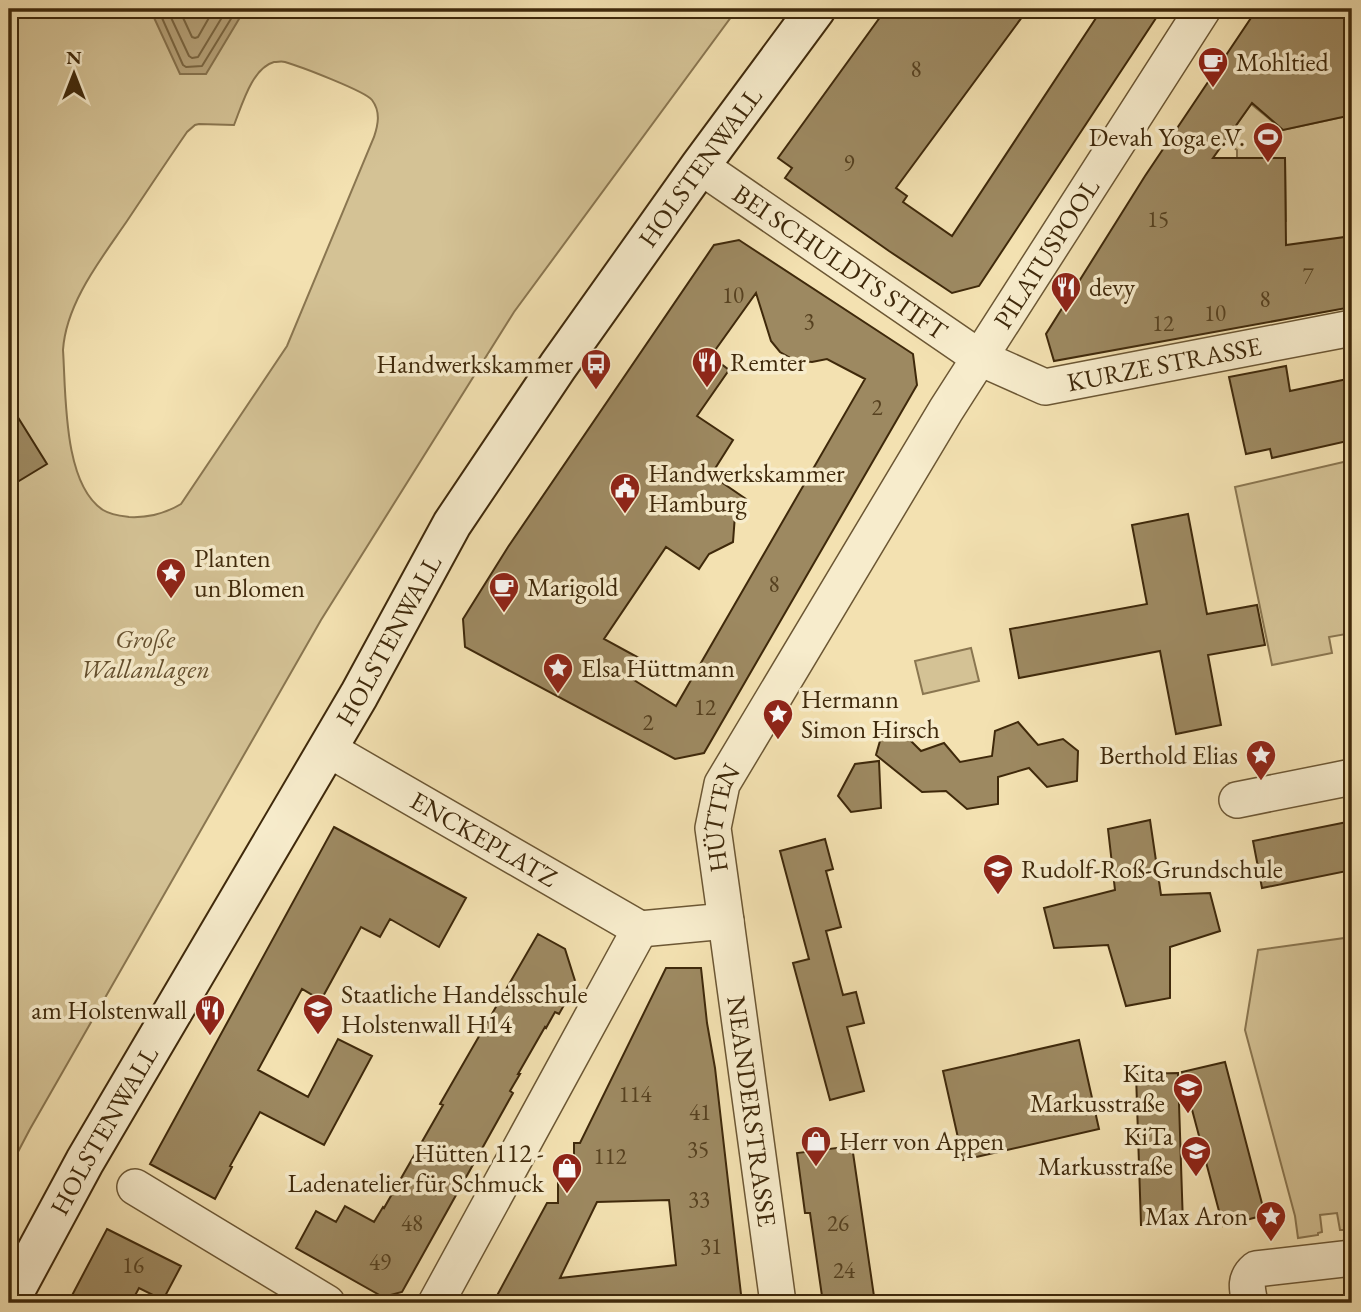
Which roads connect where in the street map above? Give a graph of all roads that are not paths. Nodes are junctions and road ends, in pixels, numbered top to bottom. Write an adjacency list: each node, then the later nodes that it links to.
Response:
1 (816, 9): 3 (main road, HOLSTENWALL)
2 (1203, 9): 5 (street, PILATUSPOOL)
3 (700, 166): 5 (street, BEI SCHULDTS STIFT); 6 (main road, HOLSTENWALL)
4 (1352, 328): 5 (street, KURZE STRASSE)
5 (980, 358): 9 (street, HÜTTEN)
6 (328, 749): 10 (street, ENCKEPLATZ); 13 (main road, HOLSTENWALL)
7 (1352, 777): 8 (street)
8 (1237, 800)
9 (726, 921): 10 (street); 16 (street, NEANDERSTRASSE)
10 (640, 929): 15 (street)
11 (135, 1188): 14 (street)
12 (1352, 1258): 17 (street)
13 (9, 1302)
14 (327, 1303)
15 (436, 1303)
16 (778, 1303)
17 (1250, 1303)

